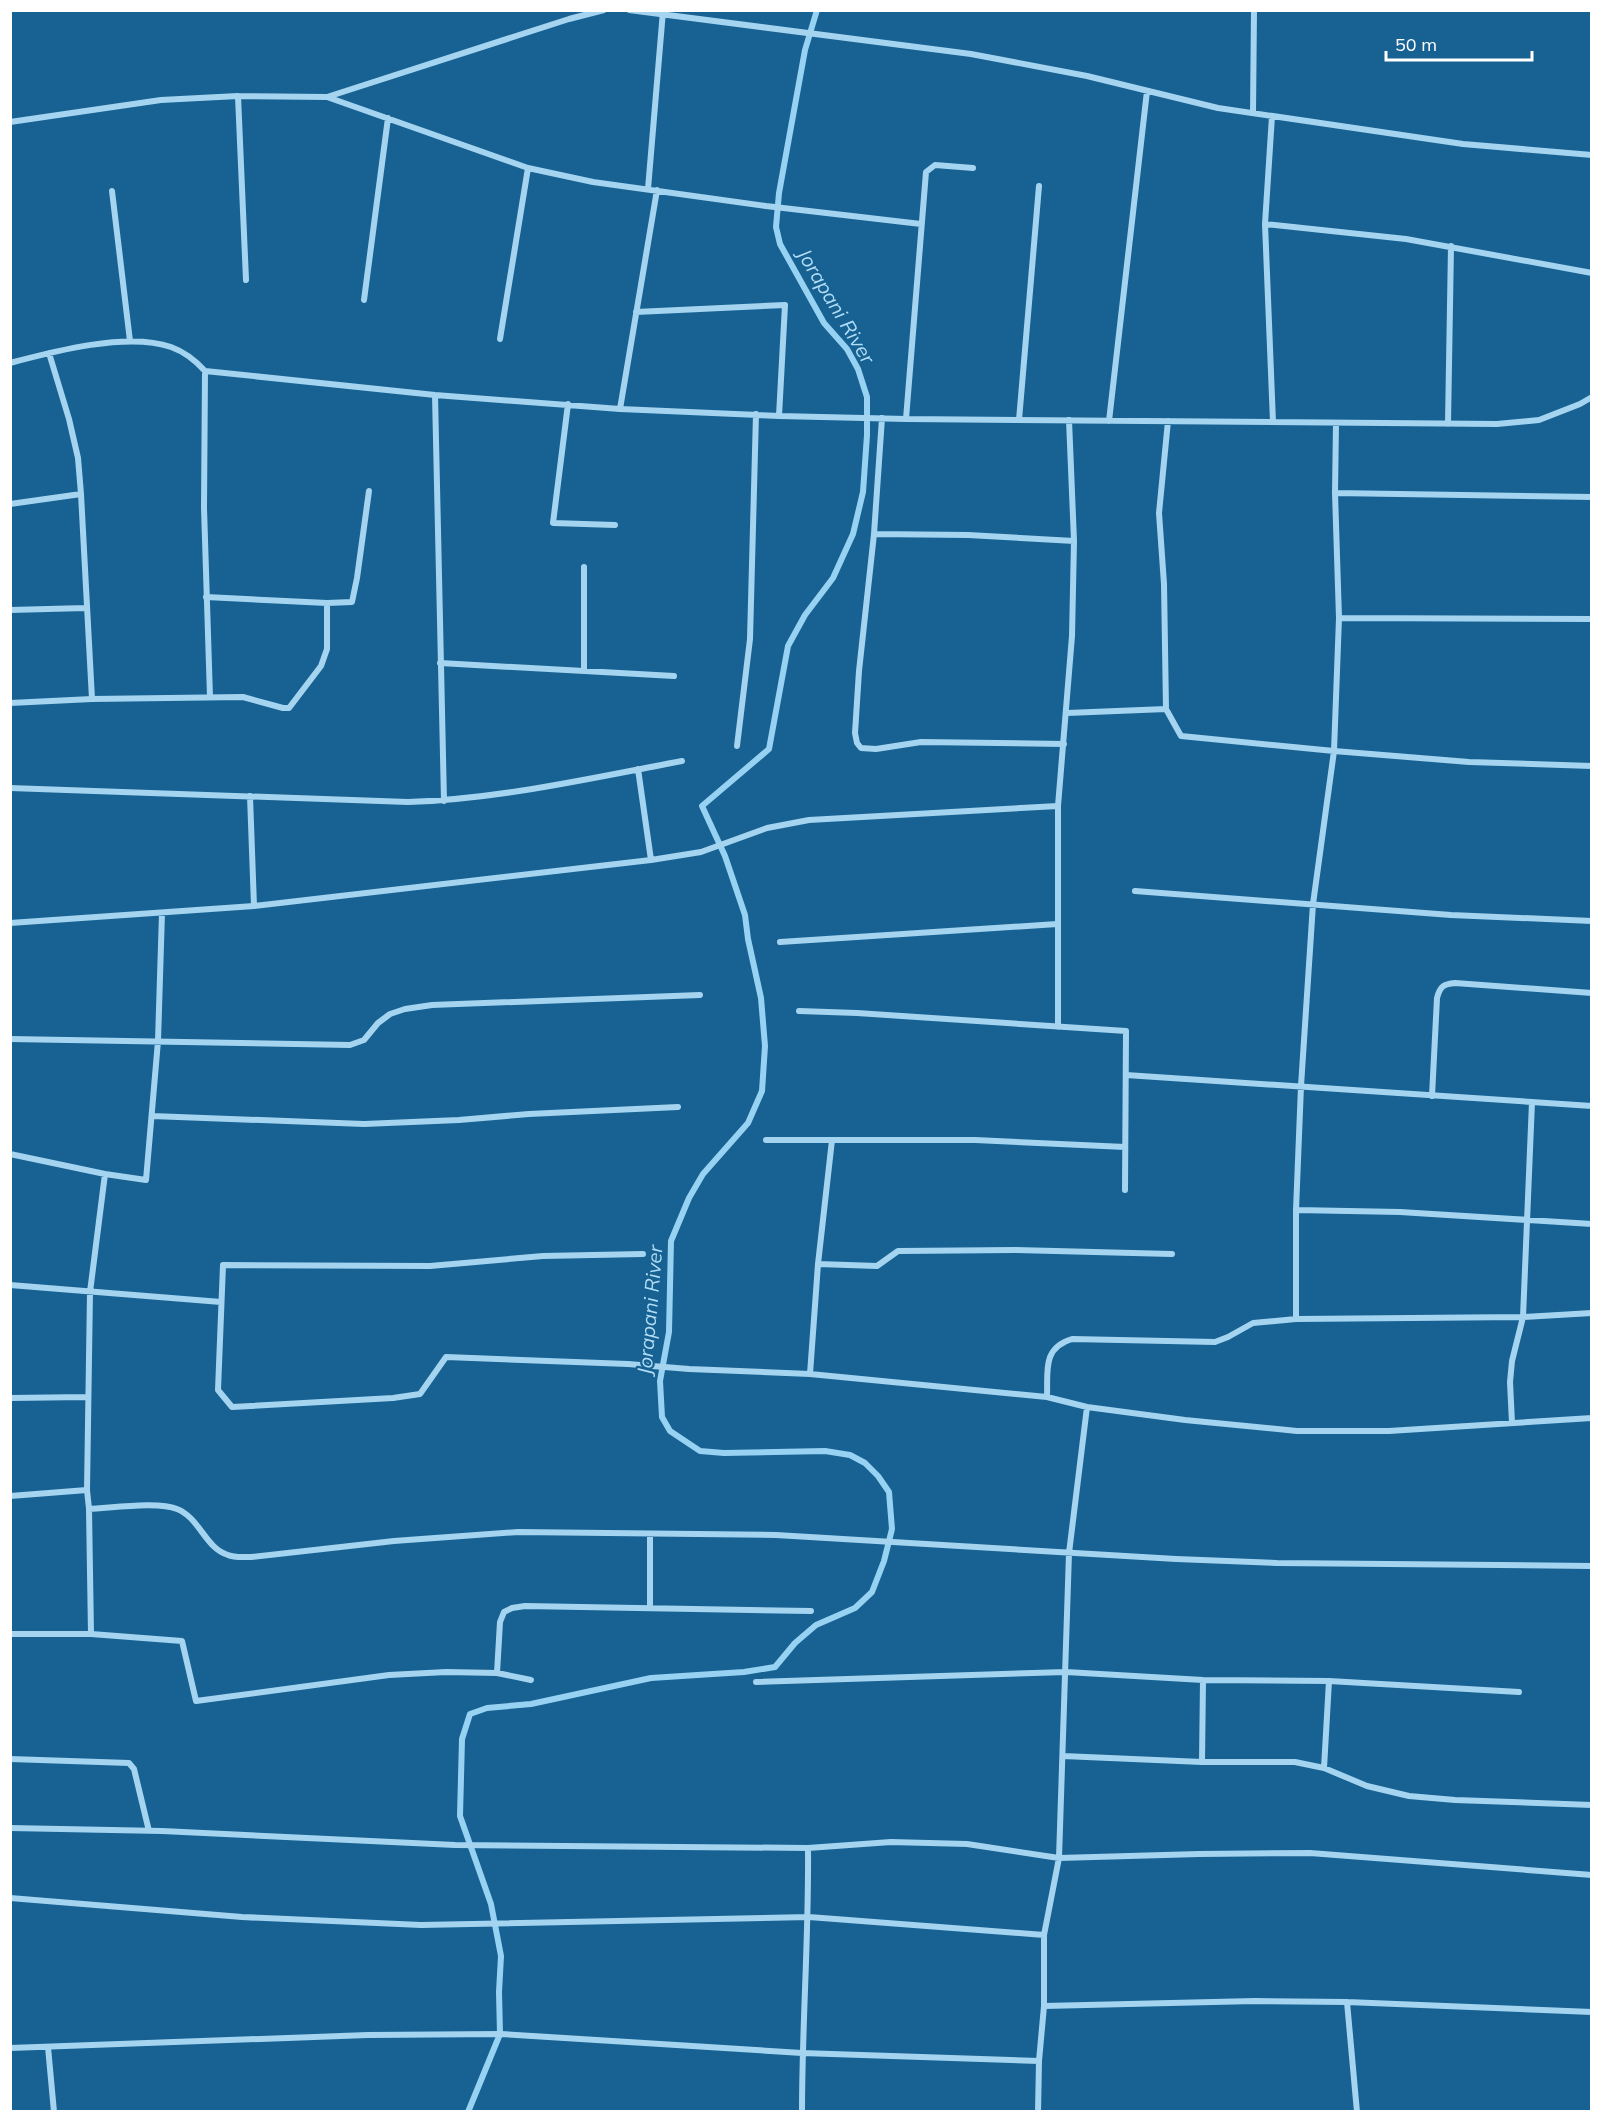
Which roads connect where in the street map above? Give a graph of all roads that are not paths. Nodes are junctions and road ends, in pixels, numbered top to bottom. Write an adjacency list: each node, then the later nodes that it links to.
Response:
1 (604, 10): 7 (street)
2 (629, 10): 4 (street)
3 (1254, 10): 8 (street)
4 (663, 12): 5 (street); 17 (street)
5 (1147, 91): 8 (street); 42 (street)
6 (238, 96): 7 (street); 12 (street); 24 (street)
7 (327, 97): 11 (street)
8 (1252, 113): 10 (street)
9 (10, 114): 12 (street)
10 (1272, 116): 13 (street); 21 (street)
11 (388, 118): 14 (street); 25 (street)
12 (11, 122)
13 (1592, 155)
14 (528, 168): 17 (street); 27 (street)
15 (973, 168): 20 (street)
16 (1039, 186): 40 (street)
17 (648, 189): 18 (street)
18 (657, 190): 20 (street); 26 (street)
19 (112, 191): 28 (street)
20 (921, 224): 39 (street)
21 (1265, 224): 22 (street); 44 (street)
22 (1451, 246): 23 (street); 46 (street)
23 (1592, 273)
24 (246, 279)
25 (364, 300)
26 (636, 312): 35 (street); 37 (street)
27 (500, 339)
28 (130, 341): 29 (street); 31 (street)
29 (49, 353): 30 (street); 49 (street)
30 (10, 363)
31 (205, 371): 32 (street); 56 (street)
32 (435, 395): 34 (street); 62 (street)
33 (1592, 397): 46 (street)
34 (568, 404): 35 (street); 52 (street)
35 (620, 409): 36 (street)
36 (756, 414): 37 (street); 71 (street)
37 (779, 416): 38 (street)
38 (882, 418): 39 (street); 53 (street)
39 (906, 419): 40 (street)
40 (1019, 420): 41 (street)
41 (1069, 420): 42 (street); 54 (street)
42 (1109, 421): 43 (street)
43 (1168, 421): 44 (street); 68 (street)
44 (1273, 422): 45 (street)
45 (1336, 423): 46 (street); 48 (street)
46 (1448, 424)
47 (369, 491): 57 (street)
48 (1335, 493): 50 (street); 60 (street)
49 (81, 494): 51 (street); 58 (street)
50 (1592, 497)
51 (10, 504)
52 (615, 525)
53 (874, 534): 54 (street); 70 (street)
54 (1074, 541): 69 (street)
55 (584, 567): 63 (street)
56 (206, 597): 57 (street); 65 (street)
57 (327, 603): 65 (street)
58 (86, 608): 59 (street); 66 (street)
59 (10, 610)
60 (1339, 618): 61 (street); 72 (street)
61 (1592, 619)
62 (440, 663): 63 (street); 78 (street)
63 (585, 671): 64 (street)
64 (674, 676)
65 (210, 697): 66 (street)
66 (92, 699): 67 (street)
67 (10, 703)
68 (1166, 709): 69 (street); 72 (street)
69 (1067, 713): 70 (street)
70 (1064, 744): 79 (street)
71 (737, 746)
72 (1334, 751): 74 (street); 82 (street)
73 (682, 761): 75 (street)
74 (1592, 766)
75 (638, 769): 78 (street); 80 (street)
76 (10, 788): 77 (street)
77 (250, 796): 78 (street); 83 (street)
78 (444, 801)
79 (1058, 806): 80 (street); 87 (street)
80 (651, 860): 83 (street)
81 (1135, 891): 82 (street)
82 (1313, 904): 85 (street); 96 (street)
83 (254, 906): 84 (street)
84 (162, 913): 86 (street); 94 (street)
85 (1592, 921)
86 (10, 923)
87 (1057, 924): 88 (street); 92 (street)
88 (780, 942)
89 (1592, 993): 97 (street)
90 (700, 995): 94 (street)
91 (799, 1011): 92 (street)
92 (1058, 1027): 95 (street)
93 (10, 1039): 94 (street)
94 (158, 1041): 101 (street)
95 (1126, 1075): 96 (street); 104 (street)
96 (1301, 1086): 97 (street); 108 (street)
97 (1432, 1096): 98 (street)
98 (1532, 1102): 100 (street); 109 (street)
99 (678, 1107): 101 (street)
100 (1592, 1107)
101 (152, 1116): 106 (street)
102 (766, 1140): 103 (street)
103 (832, 1140): 104 (street); 113 (street)
104 (1125, 1147): 107 (street)
105 (10, 1154): 106 (street)
106 (105, 1174): 115 (street)
107 (1125, 1190)
108 (1296, 1210): 109 (street); 119 (street)
109 (1526, 1220): 110 (street); 118 (street)
110 (1592, 1224)
111 (643, 1254): 116 (street)
112 (1172, 1254): 113 (street)
113 (818, 1264): 120 (street)
114 (10, 1285): 115 (street)
115 (90, 1292): 116 (street); 121 (street)
116 (220, 1302): 120 (street)
117 (1592, 1313): 118 (street)
118 (1523, 1317): 119 (street); 126 (street)
119 (1296, 1319): 122 (street)
120 (810, 1374): 122 (street)
121 (87, 1397): 123 (street); 127 (street)
122 (1047, 1397): 124 (street)
123 (10, 1398)
124 (1087, 1407): 126 (street); 131 (street)
125 (1592, 1418): 126 (street)
126 (1512, 1423)
127 (87, 1490): 128 (street); 129 (street)
128 (10, 1496)
129 (89, 1509): 130 (street); 136 (street)
130 (651, 1534): 131 (street); 133 (street)
131 (1069, 1553): 132 (street); 137 (street)
132 (1592, 1566)
133 (651, 1608): 134 (street); 138 (street)
134 (811, 1611)
135 (10, 1634): 136 (street)
136 (91, 1634): 138 (street)
137 (1066, 1672): 140 (street); 142 (street); 144 (street)
138 (497, 1673): 139 (street)
139 (531, 1680)
140 (1203, 1680): 141 (street); 146 (street)
141 (1329, 1681): 143 (street); 147 (street)
142 (756, 1682)
143 (1519, 1692)
144 (1064, 1756): 146 (street); 152 (street)
145 (10, 1759): 150 (street)
146 (1202, 1762): 147 (street)
147 (1324, 1768): 148 (street)
148 (1592, 1805)
149 (10, 1828): 150 (street)
150 (149, 1831): 151 (street)
151 (808, 1848): 152 (street); 155 (street)
152 (1059, 1858): 153 (street); 156 (street)
153 (1592, 1875)
154 (10, 1898): 155 (street)
155 (809, 1917): 156 (street); 162 (street)
156 (1044, 1935): 158 (street)
157 (1347, 2002): 158 (street); 159 (street); 167 (street)
158 (1044, 2006): 163 (street)
159 (1592, 2012)
160 (48, 2047): 161 (street); 162 (street); 164 (street)
161 (10, 2048)
162 (802, 2053): 163 (street); 165 (street)
163 (1039, 2061): 166 (street)
164 (54, 2112)
165 (802, 2112)
166 (1038, 2112)
167 (1357, 2112)

